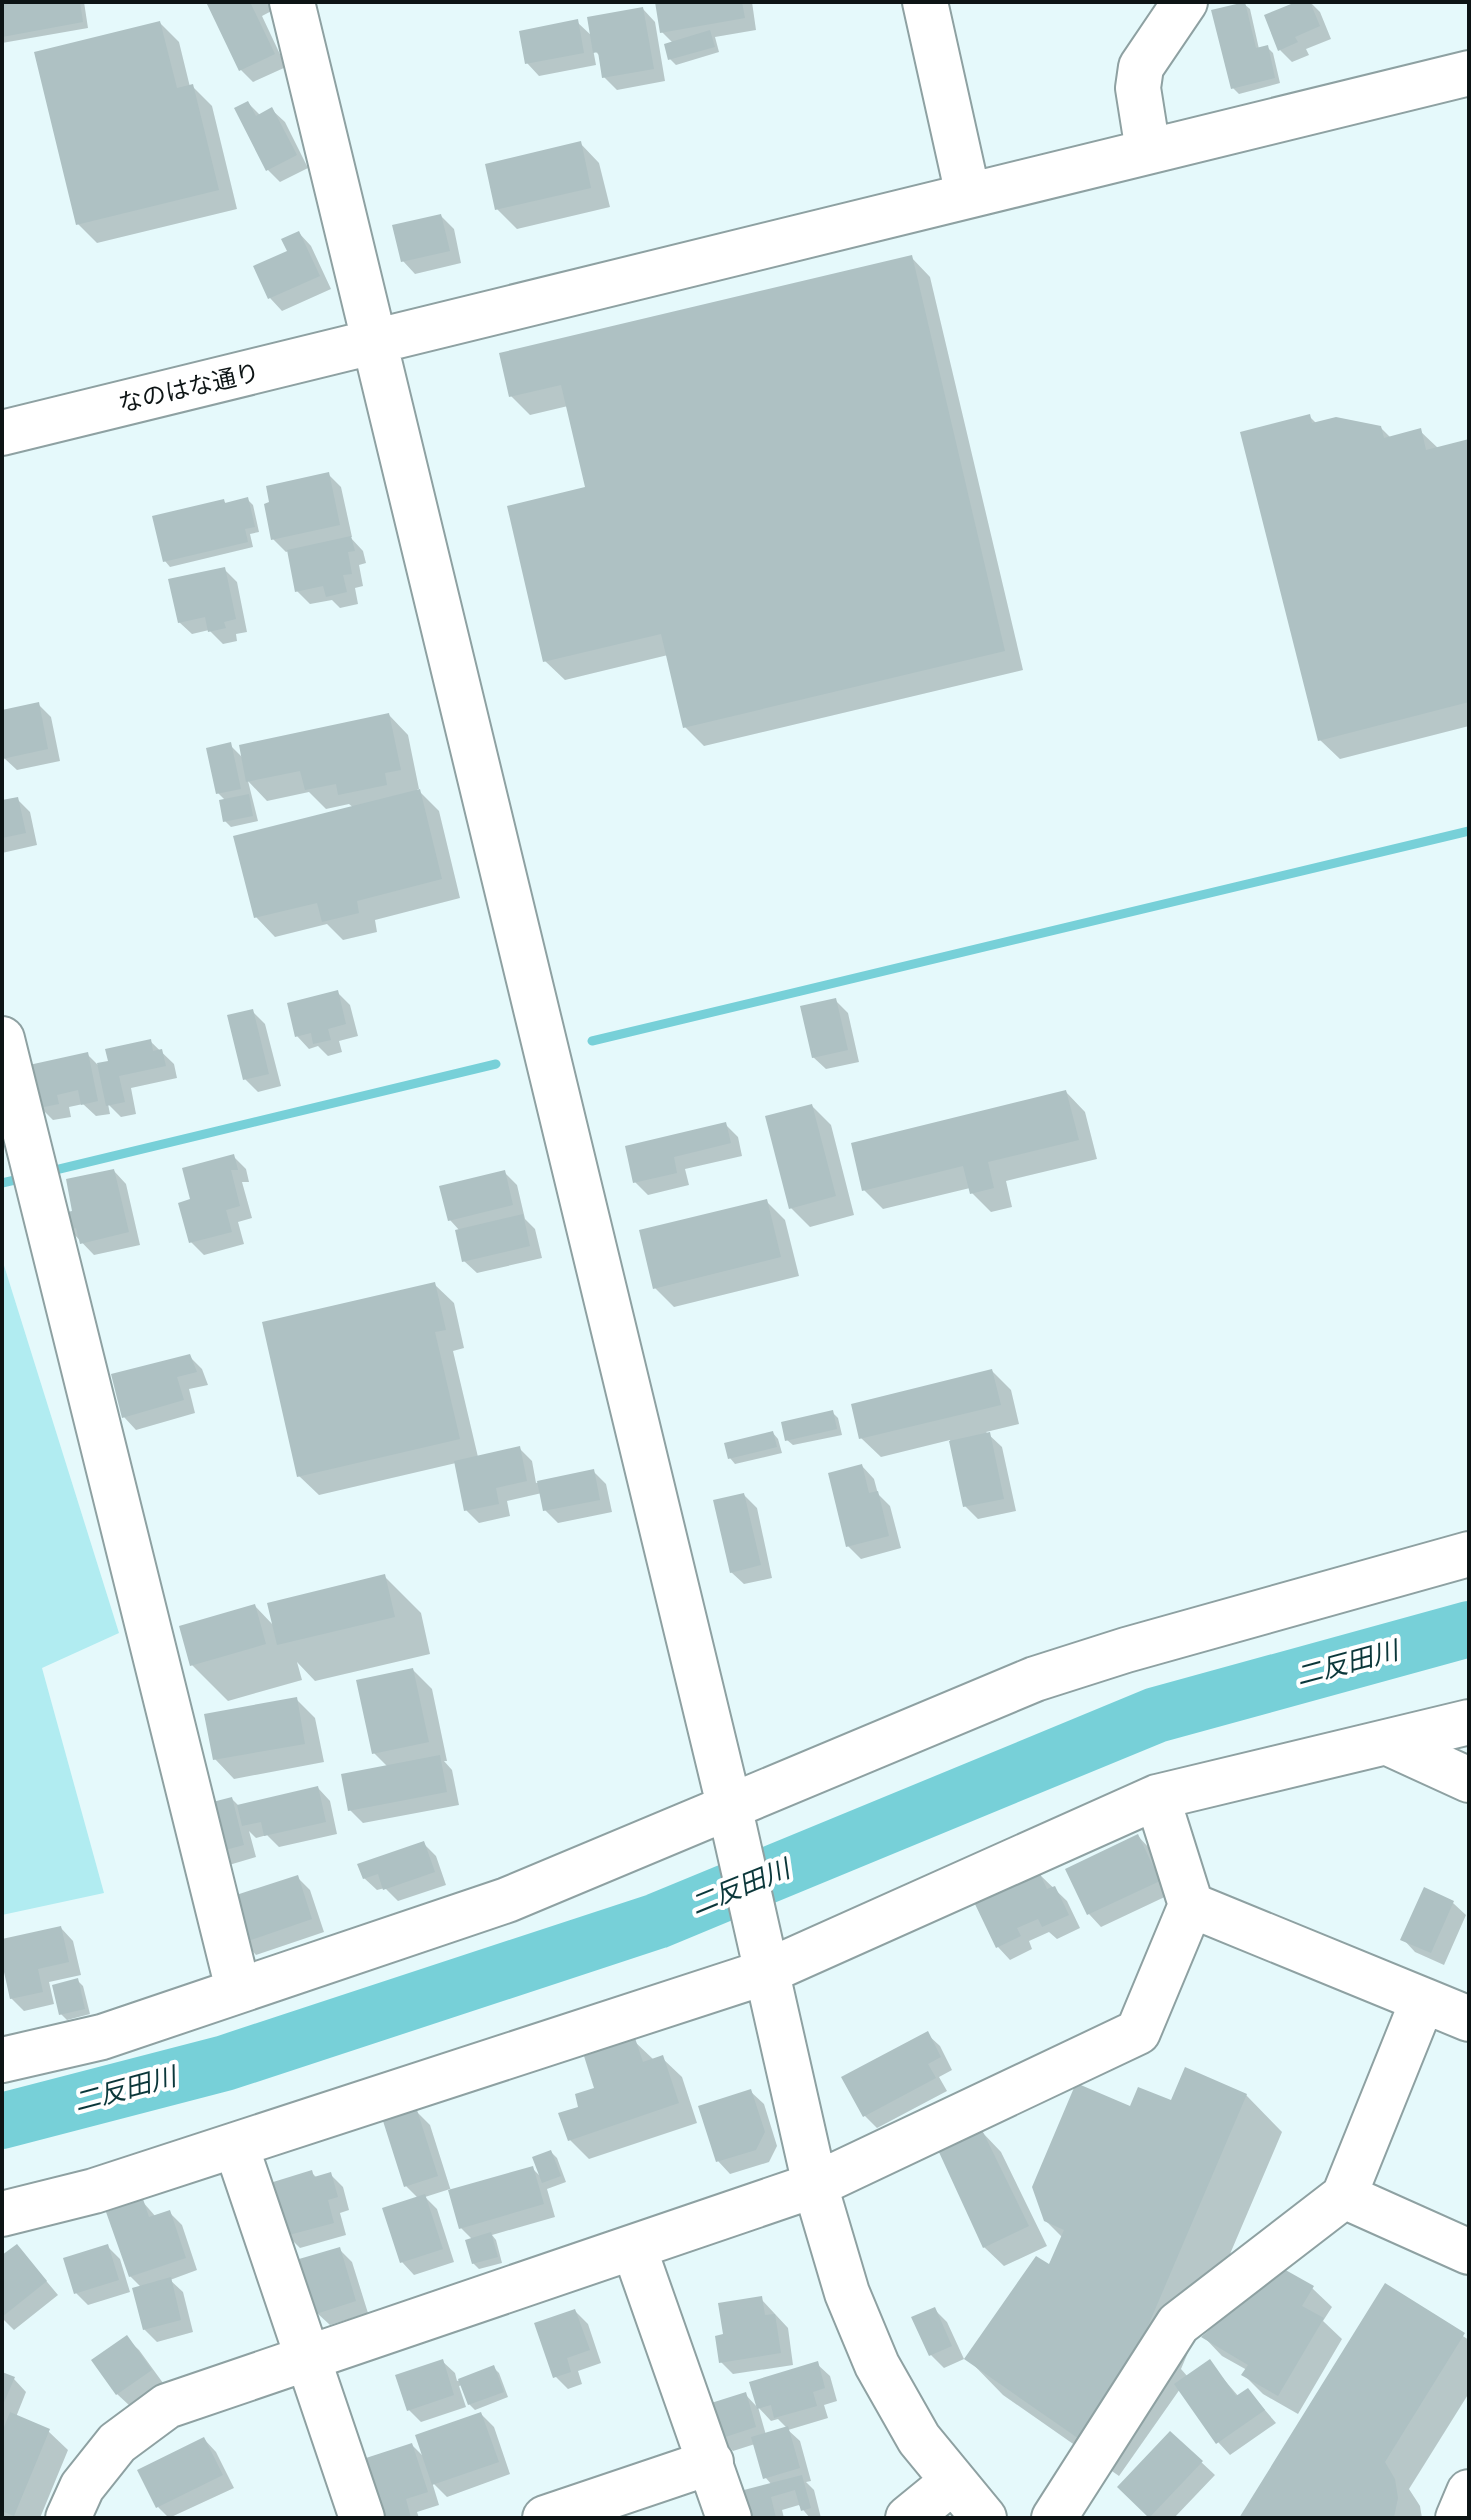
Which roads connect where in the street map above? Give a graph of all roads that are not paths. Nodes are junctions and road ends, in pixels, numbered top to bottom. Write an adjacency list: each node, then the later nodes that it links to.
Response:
1 (292, 2): 7 (street)
2 (925, 2): 6 (street)
3 (1185, 2): 5 (street)
4 (1469, 73): 5 (street, なのはな通り)
5 (1148, 151): 6 (street, なのはな通り)
6 (968, 195): 7 (street, なのはな通り)
7 (376, 344): 8 (street, なのはな通り); 15 (street)
8 (2, 433)
9 (2, 1039): 18 (street)
10 (1469, 1554): 15 (street)
11 (1469, 1722): 12 (street)
12 (1386, 1742): 13 (street); 14 (street)
13 (1469, 1780)
14 (1157, 1797): 16 (street); 17 (street)
15 (729, 1805): 17 (street); 18 (street)
16 (1191, 1905): 19 (street); 23 (street)
17 (762, 1958): 22 (street); 23 (street)
18 (238, 1989): 21 (street)
19 (1423, 2000): 20 (street); 24 (street)
20 (1469, 2019)
21 (2, 2060)
22 (236, 2146): 25 (street); 28 (street)
23 (815, 2185): 26 (street); 30 (street)
24 (1344, 2196): 27 (street); 37 (street)
25 (2, 2214)
26 (634, 2248): 28 (street); 29 (street)
27 (1469, 2252)
28 (307, 2357): 31 (street); 32 (street)
29 (711, 2462): 33 (street); 34 (street)
30 (952, 2482): 35 (street); 36 (street)
31 (68, 2518)
32 (362, 2518)
33 (545, 2518)
34 (729, 2518)
35 (908, 2518)
36 (984, 2518)
37 (1054, 2518)

